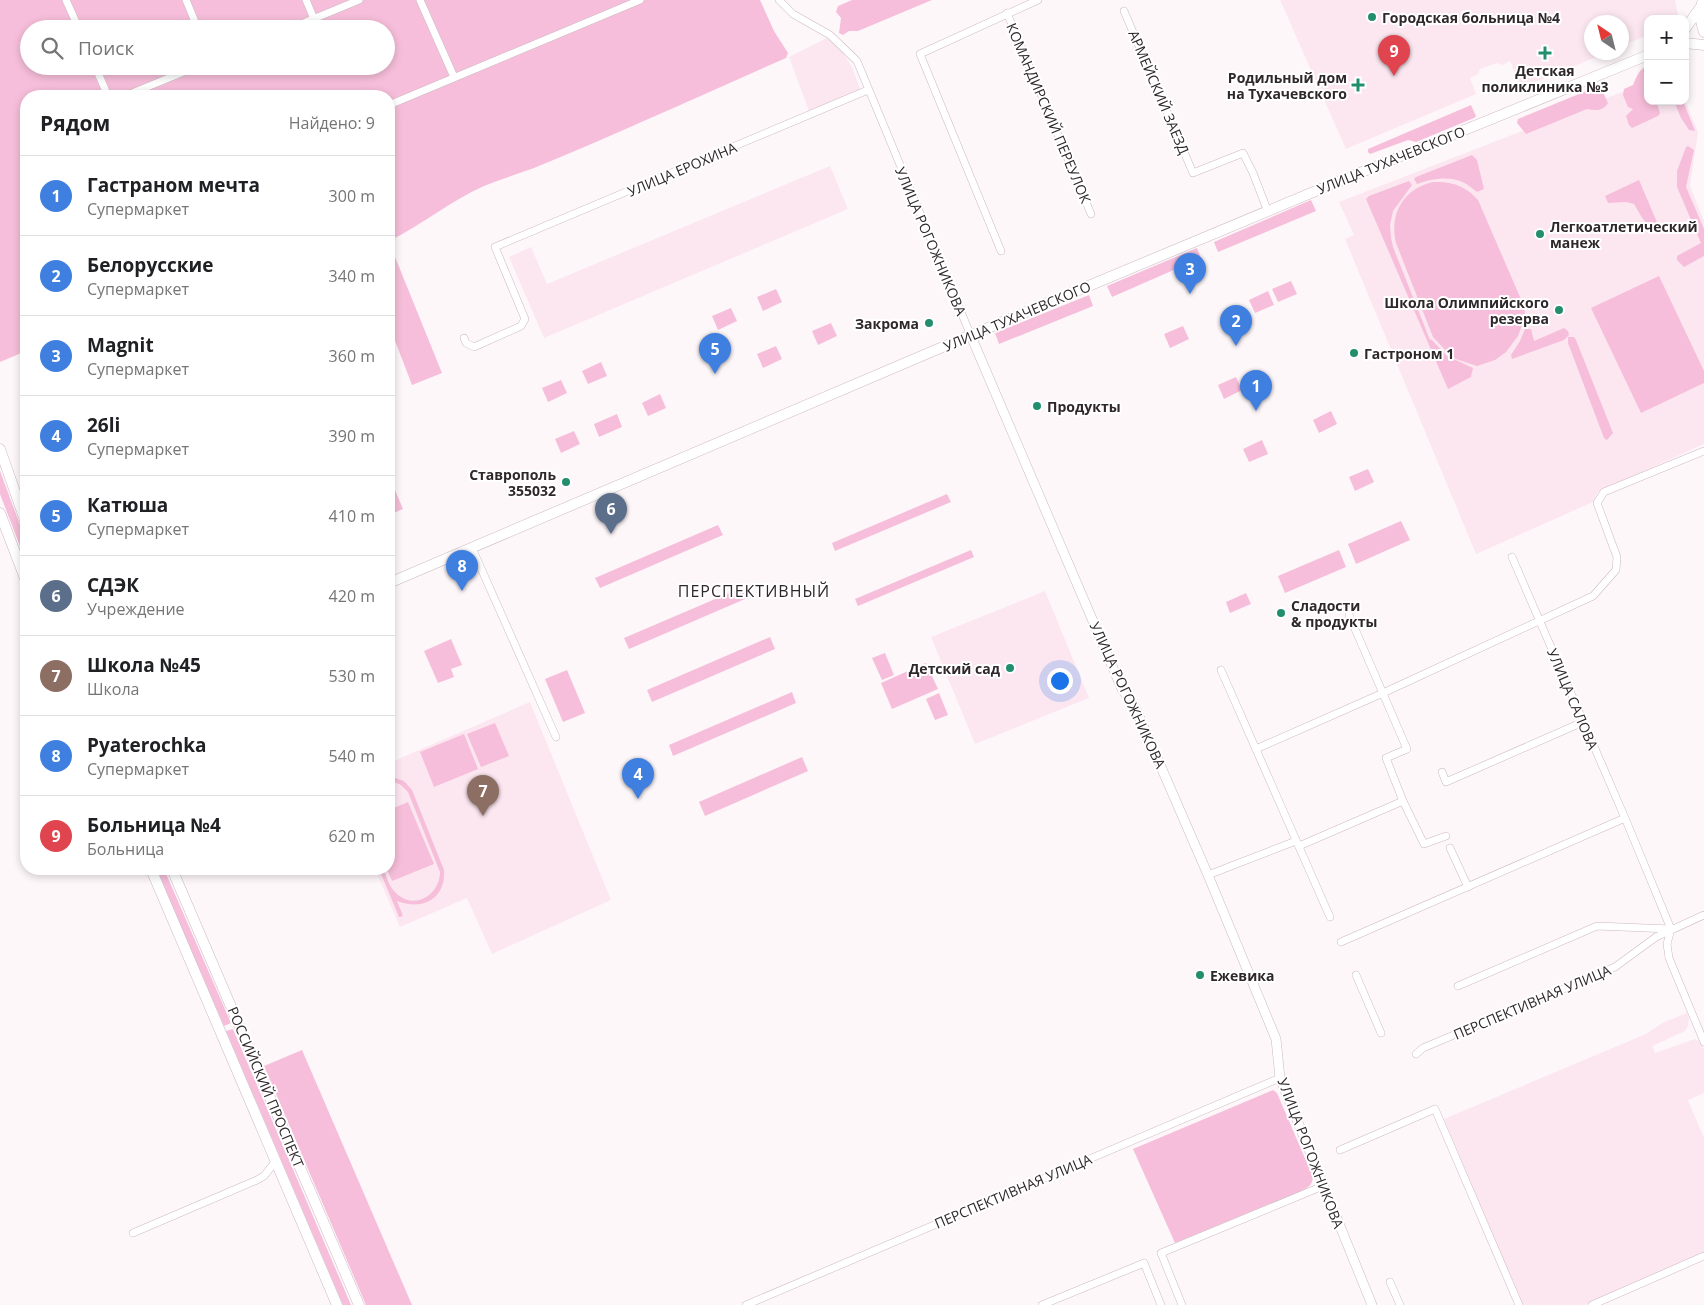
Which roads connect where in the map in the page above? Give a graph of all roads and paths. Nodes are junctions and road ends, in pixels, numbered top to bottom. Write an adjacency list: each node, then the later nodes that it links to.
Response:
1 (66, 0): 13 (street)
2 (186, 0): 14 (street)
3 (306, 0): 12 (street)
4 (359, 0): 12 (street)
5 (420, 0): 22 (street)
6 (640, 0): 22 (street)
7 (779, 0): 25 (street, УЛИЦА РОГОЖНИКОВА)
8 (1038, 0): 11 (street, КОМАНДИРСКИЙ ПЕРЕУЛОК)
9 (1702, 4): 15 (main road); 16 (main road)
10 (1124, 10): 27 (street, АРМЕЙСКИЙ ЗАЕЗД)
11 (1008, 13): 28 (street, КОМАНДИРСКИЙ ПЕРЕУЛОК); 29 (street, КОМАНДИРСКИЙ ПЕРЕУЛОК)
12 (314, 19)
13 (74, 20)
14 (194, 20)
15 (1689, 23)
16 (1704, 32)
17 (1689, 43): 18 (main road)
18 (1704, 45)
19 (1644, 57): 27 (main road, УЛИЦА ТУХАЧЕВСКОГО)
20 (99, 75): 23 (street)
21 (176, 75): 24 (street)
22 (454, 78): 26 (street)
23 (105, 90)
24 (140, 90)
25 (868, 90): 30 (street, УЛИЦА РОГОЖНИКОВА); 31 (street, УЛИЦА ЕРОХИНА)
26 (395, 102)
27 (1268, 212): 30 (main road, УЛИЦА ТУХАЧЕВСКОГО)
28 (1091, 214)
29 (1001, 251)
30 (971, 336): 36 (main road, УЛИЦА ТУХАЧЕВСКОГО); 55 (street, УЛИЦА РОГОЖНИКОВА)
31 (464, 338)
32 (0, 449): 34 (main road)
33 (1704, 451): 41 (street)
34 (20, 505)
35 (0, 513): 38 (main road)
36 (472, 548): 39 (main road, УЛИЦА ТУХАЧЕВСКОГО); 45 (street)
37 (1512, 557): 41 (street, УЛИЦА САЛОВА)
38 (20, 565)
39 (395, 581)
40 (1349, 615): 43 (street)
41 (1540, 621): 43 (street); 44 (street, УЛИЦА САЛОВА)
42 (1221, 670): 46 (street)
43 (1383, 693): 46 (street); 48 (street)
44 (1583, 722): 47 (street); 49 (street, УЛИЦА САЛОВА)
45 (556, 737)
46 (1256, 749): 51 (street)
47 (1442, 772)
48 (1403, 800): 50 (street); 51 (street)
49 (1625, 818): 56 (street); 59 (street, УЛИЦА САЛОВА)
50 (1446, 836)
51 (1298, 843): 55 (street); 58 (street)
52 (1450, 848): 56 (street)
53 (154, 875): 68 (main road, РОССИЙСКИЙ ПРОСПЕКТ)
54 (175, 875): 74 (main road, РОССИЙСКИЙ ПРОСПЕКТ)
55 (1208, 875): 66 (street, УЛИЦА РОГОЖНИКОВА)
56 (1468, 887): 60 (street)
57 (1704, 915): 59 (street, ПЕРСПЕКТИВНАЯ УЛИЦА)
58 (1330, 917)
59 (1670, 929): 62 (street, ПЕРСПЕКТИВНАЯ УЛИЦА); 64 (street, УЛИЦА САЛОВА); 65 (street, ПЕРСПЕКТИВНАЯ УЛИЦА)
60 (1341, 942)
61 (1356, 975): 63 (street)
62 (1458, 986)
63 (1381, 1033)
64 (1704, 1042)
65 (1416, 1054)
66 (1280, 1078): 69 (street, УЛИЦА РОГОЖНИКОВА); 75 (street, ПЕРСПЕКТИВНАЯ УЛИЦА)
67 (1340, 1150): 81 (street)
68 (276, 1162): 70 (street); 73 (main road, РОССИЙСКИЙ ПРОСПЕКТ)
69 (1323, 1186): 78 (street); 79 (street, УЛИЦА РОГОЖНИКОВА)
70 (133, 1233)
71 (1704, 1256): 82 (street)
72 (1390, 1282): 80 (street)
73 (337, 1305)
74 (359, 1305)
75 (746, 1305)
76 (1042, 1305): 77 (street)
77 (1161, 1305)
78 (1182, 1305)
79 (1372, 1305)
80 (1400, 1305)
81 (1519, 1305)
82 (1592, 1305)

